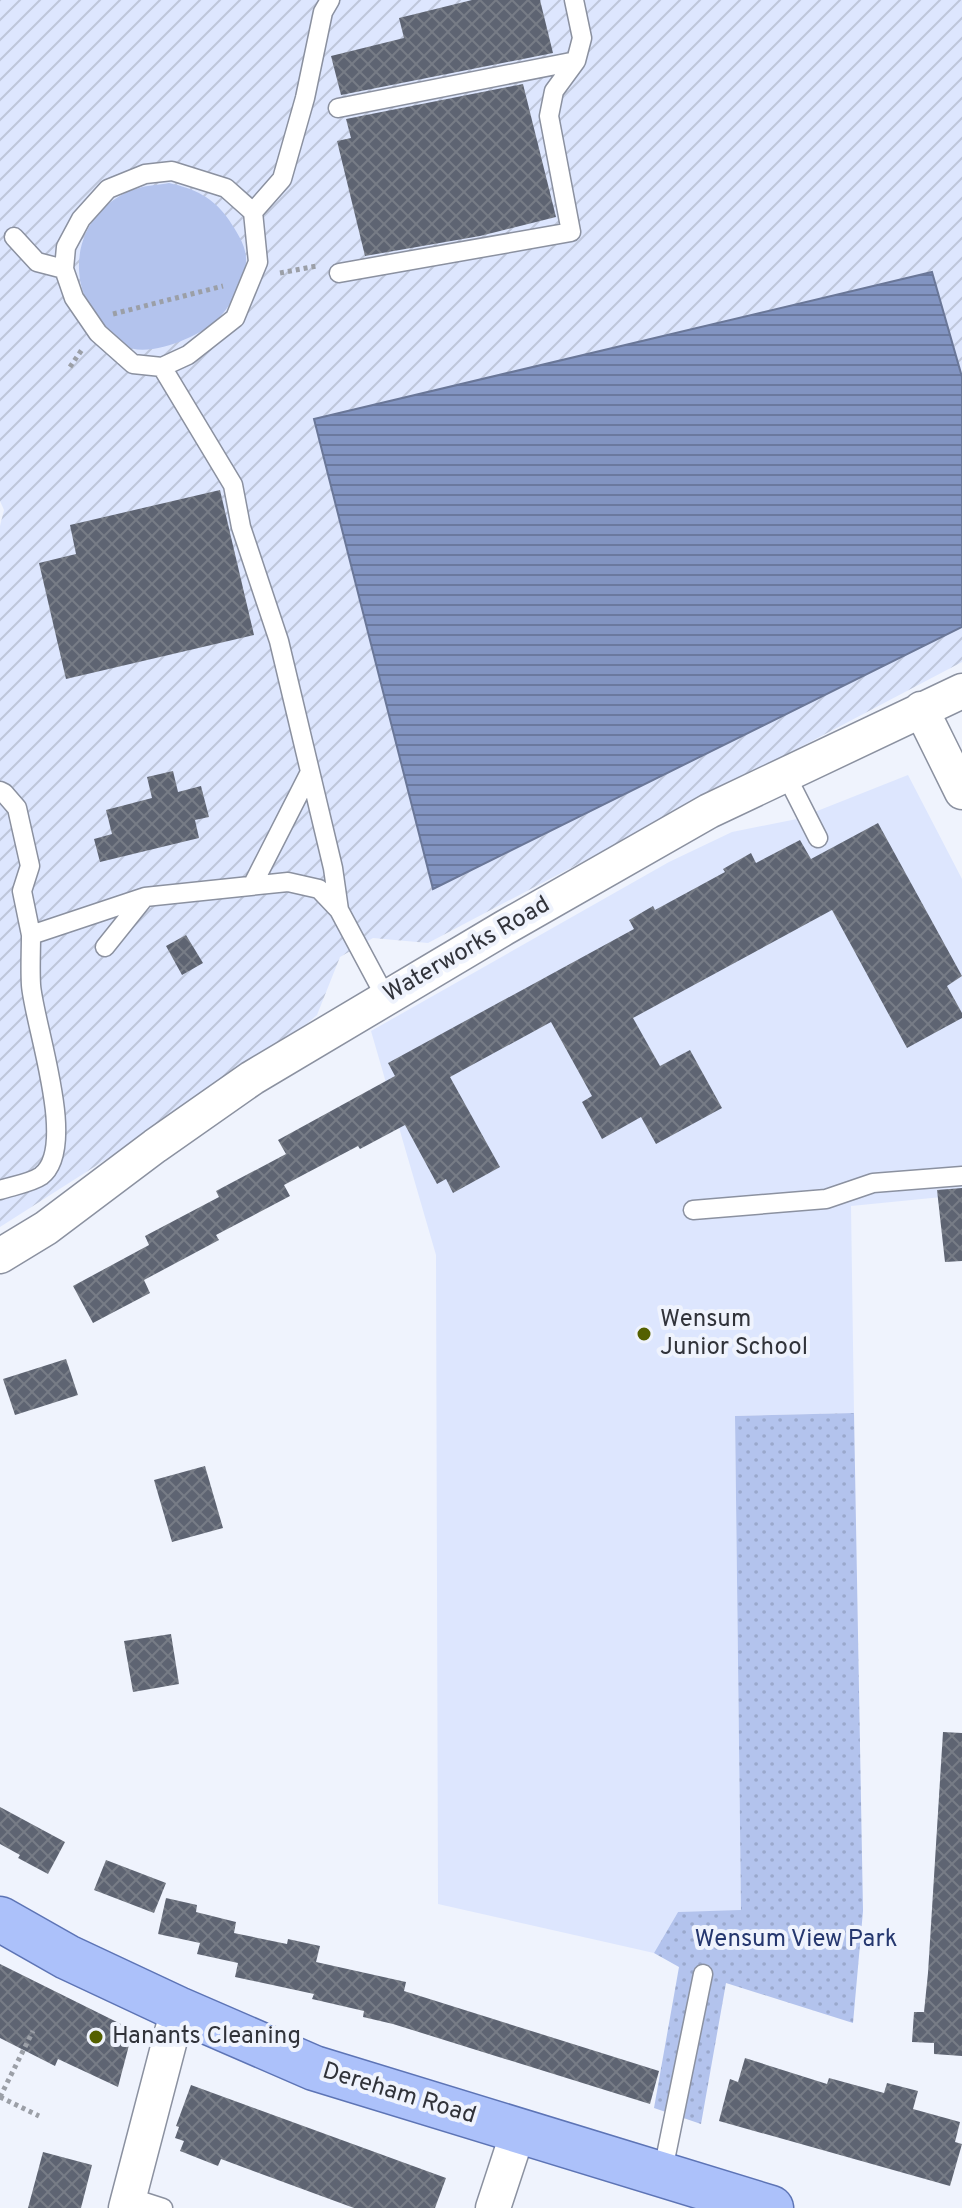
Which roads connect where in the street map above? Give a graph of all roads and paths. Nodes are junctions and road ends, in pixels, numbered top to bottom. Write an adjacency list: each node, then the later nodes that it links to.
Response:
1 (330, 0): 5 (lane)
2 (574, 0): 3 (lane)
3 (576, 61): 4 (lane); 8 (lane)
4 (338, 108)
5 (253, 212): 7 (lane); 9 (lane)
6 (14, 237): 7 (lane)
7 (64, 269): 10 (lane)
8 (331, 269): 9 (path)
9 (251, 279): 10 (path); 12 (lane)
10 (95, 330): 11 (path); 12 (lane)
11 (70, 367)
12 (162, 367): 15 (lane)
13 (962, 691): 14 (street, Waterworks Road)
14 (921, 709): 16 (street, Waterworks Road); 18 (street)
15 (310, 772): 20 (lane); 22 (lane)
16 (785, 773): 19 (lane); 25 (street, Waterworks Road)
17 (0, 791): 23 (lane)
18 (962, 792)
19 (818, 838)
20 (253, 884): 21 (lane); 22 (lane)
21 (145, 897): 23 (lane); 24 (lane)
22 (339, 910): 25 (lane)
23 (31, 935): 27 (lane)
24 (105, 947)
25 (386, 998): 29 (street, Waterworks Road)
26 (962, 1176): 28 (lane)
27 (0, 1190)
28 (693, 1210)
29 (0, 1256)
30 (0, 1919): 32 (main road, Dereham Road)
31 (703, 1974): 37 (lane)
32 (178, 2009): 36 (main road, Dereham Road); 38 (street)
33 (33, 2031): 34 (path)
34 (0, 2097): 35 (path)
35 (39, 2116)
36 (518, 2132): 37 (main road, Dereham Road); 40 (street)
37 (662, 2175): 41 (main road, Dereham Road)
38 (127, 2202): 39 (lane)
39 (163, 2208)
40 (493, 2208)
41 (771, 2208)

